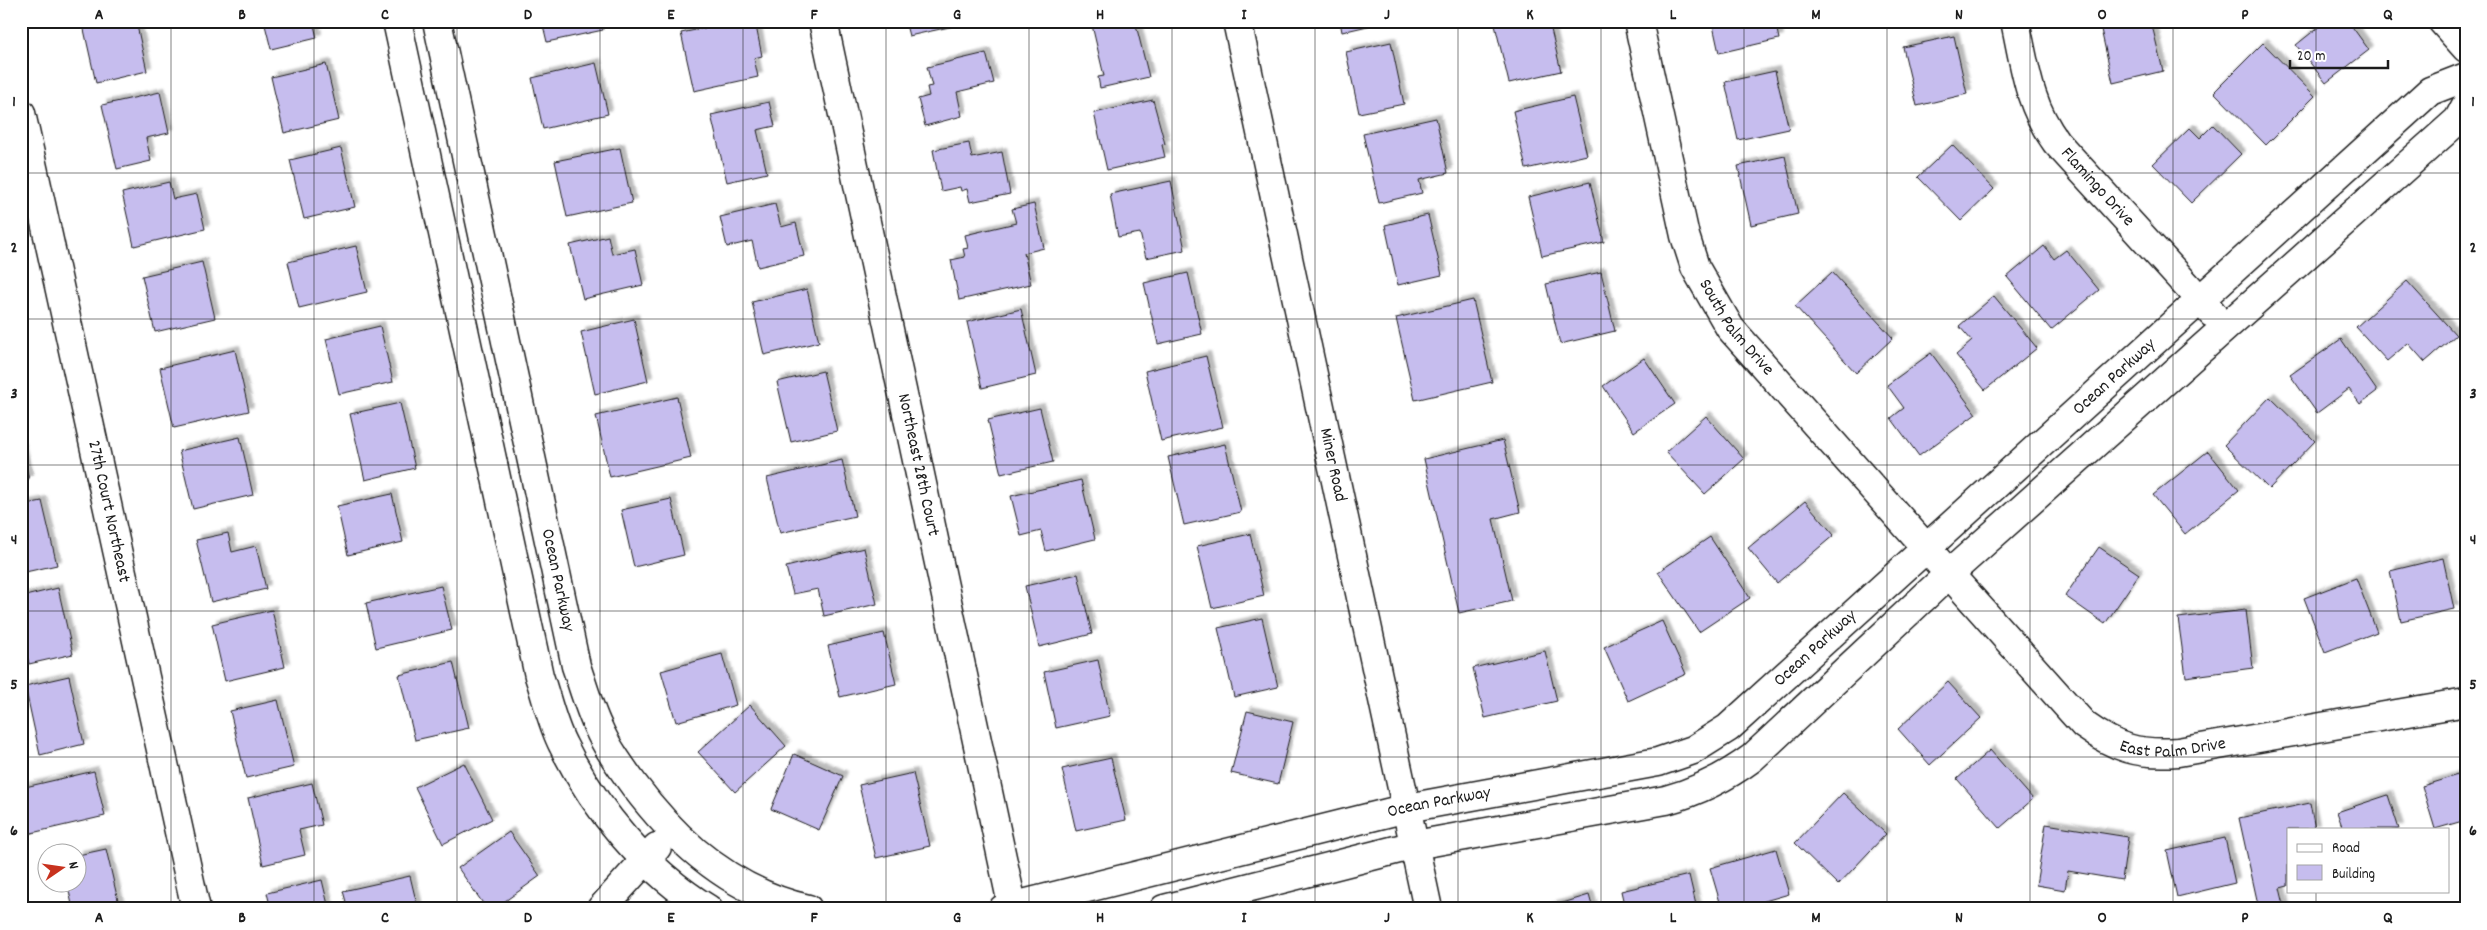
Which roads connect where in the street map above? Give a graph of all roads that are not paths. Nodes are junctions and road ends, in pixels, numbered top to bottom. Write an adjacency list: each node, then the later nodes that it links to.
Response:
1 (397, 21): 13 (street)
2 (437, 21): 12 (street, Ocean Parkway)
3 (823, 21): 23 (street, Northeast 28th Court)
4 (1237, 21): 19 (street, Miner Road)
5 (1638, 21): 16 (street, South Palm Drive)
6 (2015, 21): 14 (street, Flamingo Drive)
7 (2442, 21): 8 (street)
8 (2466, 48)
9 (2466, 77): 14 (street, Ocean Parkway)
10 (2466, 105): 15 (street)
11 (21, 113): 24 (street, 27th Court Northeast)
12 (465, 150): 13 (street); 20 (street, Ocean Parkway)
13 (426, 158): 22 (street)
14 (2200, 300): 15 (street, Flamingo Drive); 16 (street, Ocean Parkway)
15 (2226, 328): 17 (street)
16 (1925, 548): 17 (street, South Palm Drive); 19 (street, Ocean Parkway)
17 (1950, 574): 18 (street, East Palm Drive); 21 (street)
18 (2466, 702)
19 (1407, 808): 21 (street, Miner Road); 23 (street, Ocean Parkway)
20 (671, 832): 22 (street); 27 (street, Ocean Parkway)
21 (1415, 845): 28 (street); 29 (street, Miner Road)
22 (646, 860): 25 (street); 26 (street)
23 (1009, 908)
24 (196, 909)
25 (601, 909)
26 (708, 909)
27 (808, 909)
28 (1164, 909)
29 (1428, 909)

